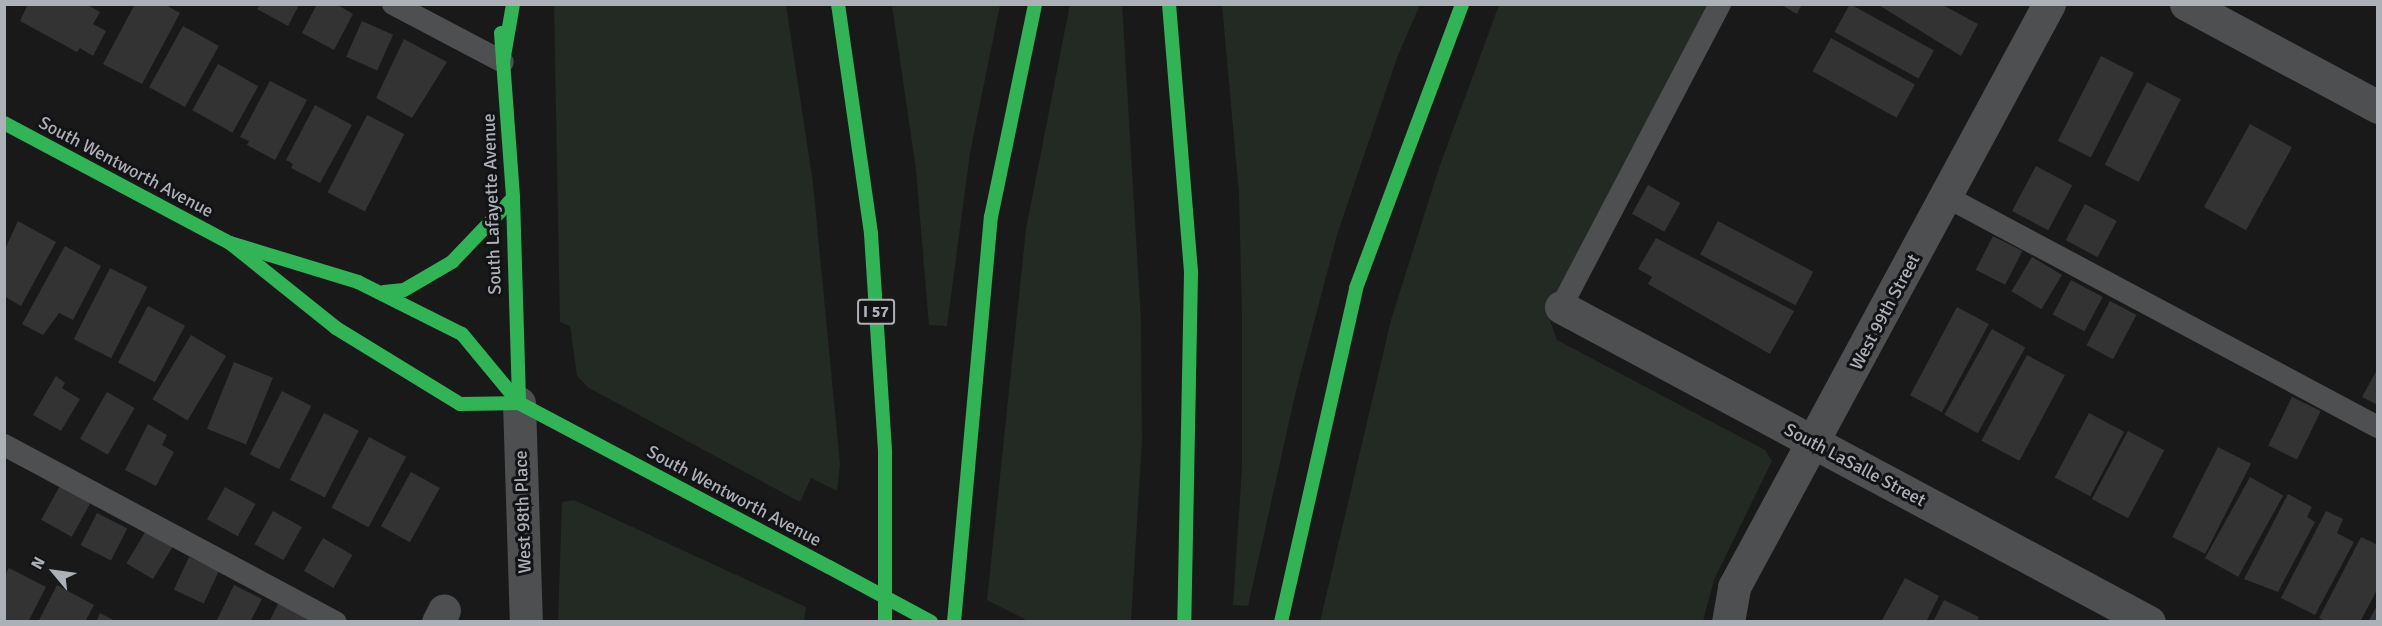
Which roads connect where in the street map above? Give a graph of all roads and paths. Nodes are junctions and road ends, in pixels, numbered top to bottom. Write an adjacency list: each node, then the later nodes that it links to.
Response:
1 (393, 4): 11 (lane)
2 (499, 4): 11 (main road, South Lafayette Avenue)
3 (513, 4): 11 (main road)
4 (838, 4): 25 (main road, I 57)
5 (1035, 4): 27 (main road)
6 (1169, 4): 28 (main road)
7 (1462, 4): 29 (main road)
8 (1720, 4): 18 (lane)
9 (2049, 4): 14 (street, West 99th Street)
10 (2186, 4): 12 (street)
11 (503, 62): 15 (main road, South Lafayette Avenue)
12 (2378, 107)
13 (4, 123): 16 (main road, South Wentworth Avenue)
14 (1947, 196): 20 (lane); 21 (street, West 99th Street)
15 (513, 198): 17 (main road); 19 (main road, South Lafayette Avenue)
16 (230, 243): 17 (main road, South Wentworth Avenue); 19 (main road, South Wentworth Avenue)
17 (384, 292): 19 (main road, South Wentworth Avenue)
18 (1561, 307): 21 (street, South LaSalle Street)
19 (519, 403): 24 (street, West 98th Place); 26 (main road, South Wentworth Avenue, bridge)
20 (2378, 427)
21 (1815, 443): 30 (street, West 99th Street); 31 (street, South LaSalle Street)
22 (4, 446): 23 (lane)
23 (336, 621)
24 (526, 621)
25 (885, 621)
26 (931, 621)
27 (954, 621)
28 (1184, 621)
29 (1281, 621)
30 (1728, 621)
31 (2149, 621)

